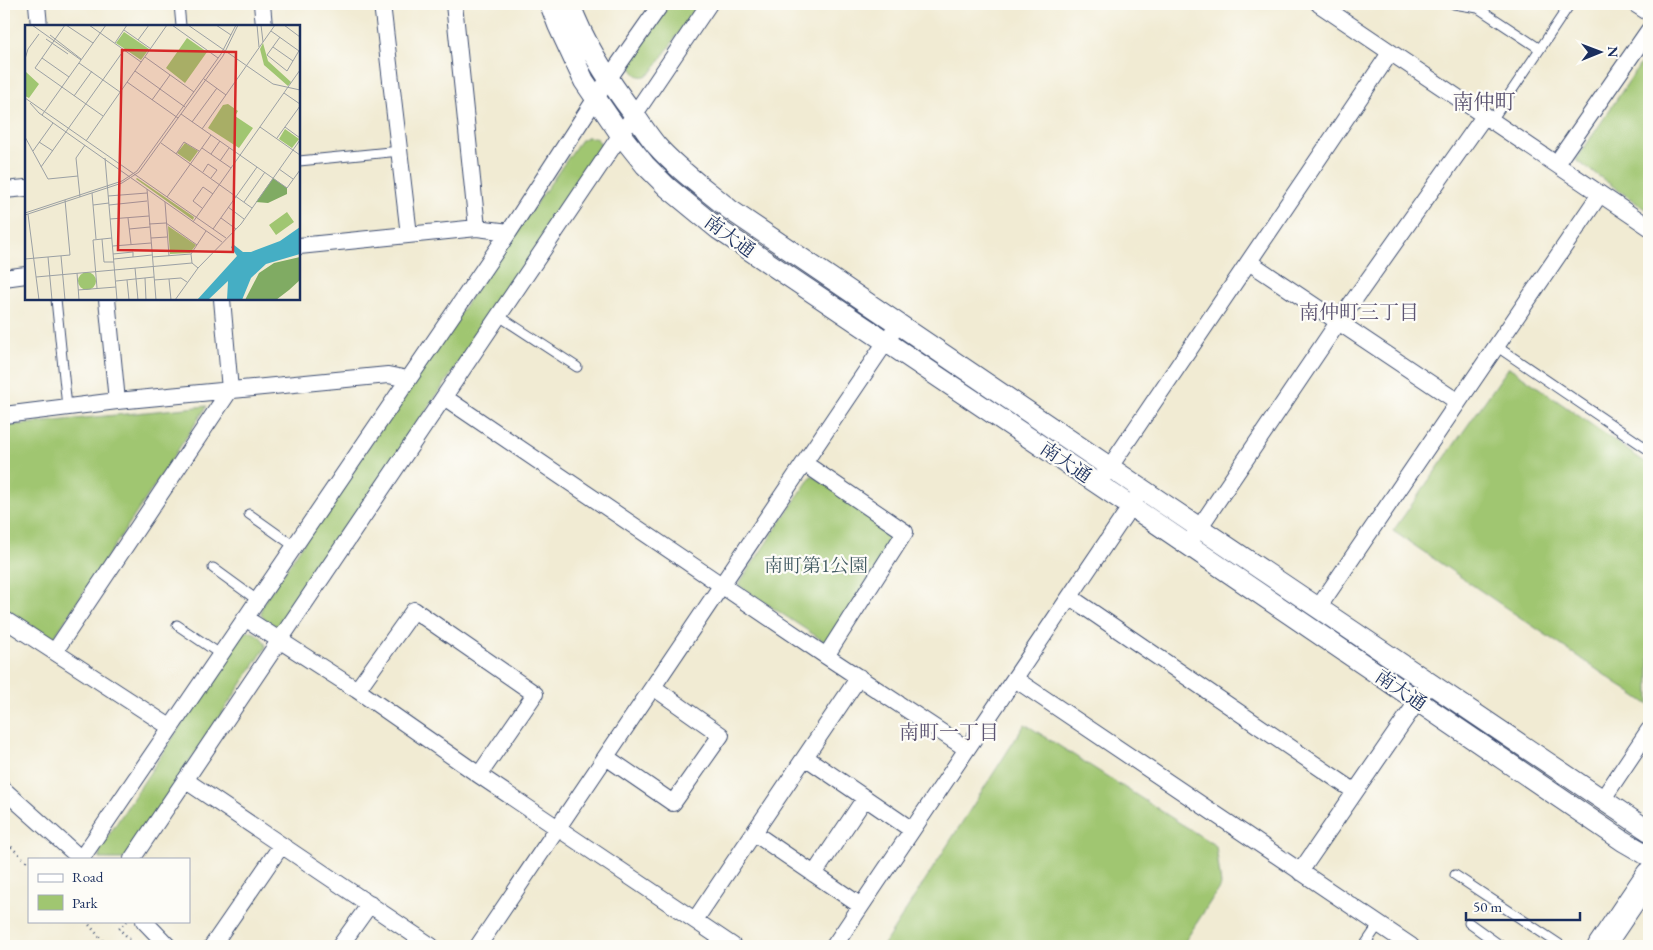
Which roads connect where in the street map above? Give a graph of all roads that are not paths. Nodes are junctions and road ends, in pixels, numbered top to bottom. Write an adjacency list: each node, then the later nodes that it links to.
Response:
1 (37, 4): 15 (street)
2 (179, 4): 16 (lane)
3 (262, 4): 17 (street)
4 (382, 4): 26 (street)
5 (454, 4): 33 (street)
6 (550, 4): 22 (street, 南大通)
7 (570, 4): 21 (street, 南大通)
8 (661, 4): 21 (street)
9 (709, 4): 23 (street)
10 (1319, 4): 20 (street)
11 (1454, 4): 19 (lane)
12 (1570, 4): 19 (lane)
13 (1635, 4): 14 (street)
14 (1649, 13)
15 (39, 25)
16 (181, 25)
17 (264, 25)
18 (1649, 30): 28 (street)
19 (1540, 49): 24 (lane)
20 (1390, 52): 24 (street); 37 (street)
21 (609, 78): 22 (street); 23 (street, 南大通)
22 (596, 99): 25 (street, 南大通); 34 (street)
23 (634, 115): 25 (street); 45 (street, 南大通)
24 (1489, 118): 28 (street); 44 (street)
25 (621, 135): 43 (street); 46 (street, 南大通)
26 (400, 151): 27 (lane); 35 (street)
27 (300, 161)
28 (1556, 164): 31 (street)
29 (25, 188): 30 (street)
30 (4, 190)
31 (1600, 194): 32 (street); 47 (street)
32 (1649, 227)
33 (477, 228): 34 (street); 35 (street)
34 (508, 232): 49 (street)
35 (410, 235): 36 (street)
36 (300, 246)
37 (1250, 262): 44 (street); 58 (street)
38 (25, 275): 39 (street)
39 (4, 278)
40 (56, 300): 54 (lane)
41 (107, 300): 52 (street)
42 (222, 300): 50 (street)
43 (499, 316): 48 (lane); 51 (street)
44 (1339, 321): 53 (street); 63 (street)
45 (898, 324): 46 (street); 58 (street, 南大通)
46 (886, 341): 57 (street); 59 (street, 南大通)
47 (1496, 346): 53 (street); 56 (lane)
48 (577, 368)
49 (408, 379): 50 (street); 65 (street)
50 (230, 390): 52 (street); 75 (street)
51 (444, 397): 67 (street); 74 (street)
52 (117, 401): 54 (street)
53 (1458, 402): 70 (street)
54 (67, 407): 55 (street)
55 (4, 414)
56 (1649, 450)
57 (804, 463): 67 (street); 77 (street)
58 (1109, 467): 59 (street); 60 (street, 南大通)
59 (1098, 484): 61 (street, 南大通)
60 (1142, 489): 61 (street); 63 (street, 南大通)
61 (1131, 506): 64 (street, 南大通); 68 (street)
62 (249, 514): 65 (lane)
63 (1199, 528): 64 (street); 70 (street, 南大通)
64 (1188, 545): 83 (street, 南大通)
65 (294, 546): 69 (street)
66 (213, 568): 69 (lane)
67 (722, 585): 77 (street); 81 (street)
68 (1070, 597): 79 (street); 92 (street)
69 (257, 600): 71 (street)
70 (1318, 608): 80 (street, 南大通)
71 (245, 618): 74 (street); 76 (street)
72 (4, 619): 75 (street)
73 (176, 625): 76 (lane)
74 (280, 640): 82 (street); 90 (street)
75 (55, 651): 84 (street)
76 (220, 654): 84 (street)
77 (826, 656): 78 (street)
78 (859, 677): 86 (street); 88 (street)
79 (1015, 678): 86 (street); 104 (street)
80 (1430, 683): 83 (street); 94 (street, 南大通)
81 (653, 687): 87 (street); 87 (street)
82 (357, 690): 89 (street); 89 (street)
83 (1417, 701): 92 (street); 100 (street, 南大通)
84 (170, 727): 102 (street)
85 (1649, 730): 94 (street)
86 (967, 749): 96 (street)
87 (606, 757): 95 (street)
88 (805, 757): 93 (street); 98 (street)
89 (479, 774): 95 (street)
90 (185, 780): 99 (street); 103 (street)
91 (4, 790): 101 (street)
92 (1354, 791): 104 (street)
93 (865, 798): 96 (street); 105 (street)
94 (1602, 800): 97 (street, 南大通)
95 (558, 828): 110 (street); 118 (street)
96 (912, 830): 109 (street)
97 (1649, 831)
98 (754, 833): 105 (street); 110 (street)
99 (281, 846): 108 (street); 115 (street)
100 (1649, 856)
101 (80, 858)
102 (82, 858)
103 (133, 858)
104 (1300, 872): 113 (street)
105 (814, 874): 109 (street)
106 (1455, 875): 124 (lane)
107 (1649, 875): 125 (main road)
108 (370, 904): 116 (street); 117 (street)
109 (861, 906): 120 (street)
110 (694, 920): 119 (street)
111 (145, 922): 114 (street)
112 (1469, 923): 123 (lane)
113 (1379, 924): 121 (lane); 122 (street)
114 (168, 946)
115 (212, 946)
116 (340, 946)
117 (431, 946)
118 (478, 946)
119 (733, 946)
120 (834, 946)
121 (1364, 946)
122 (1412, 946)
123 (1501, 946)
124 (1562, 946)
125 (1600, 946)

